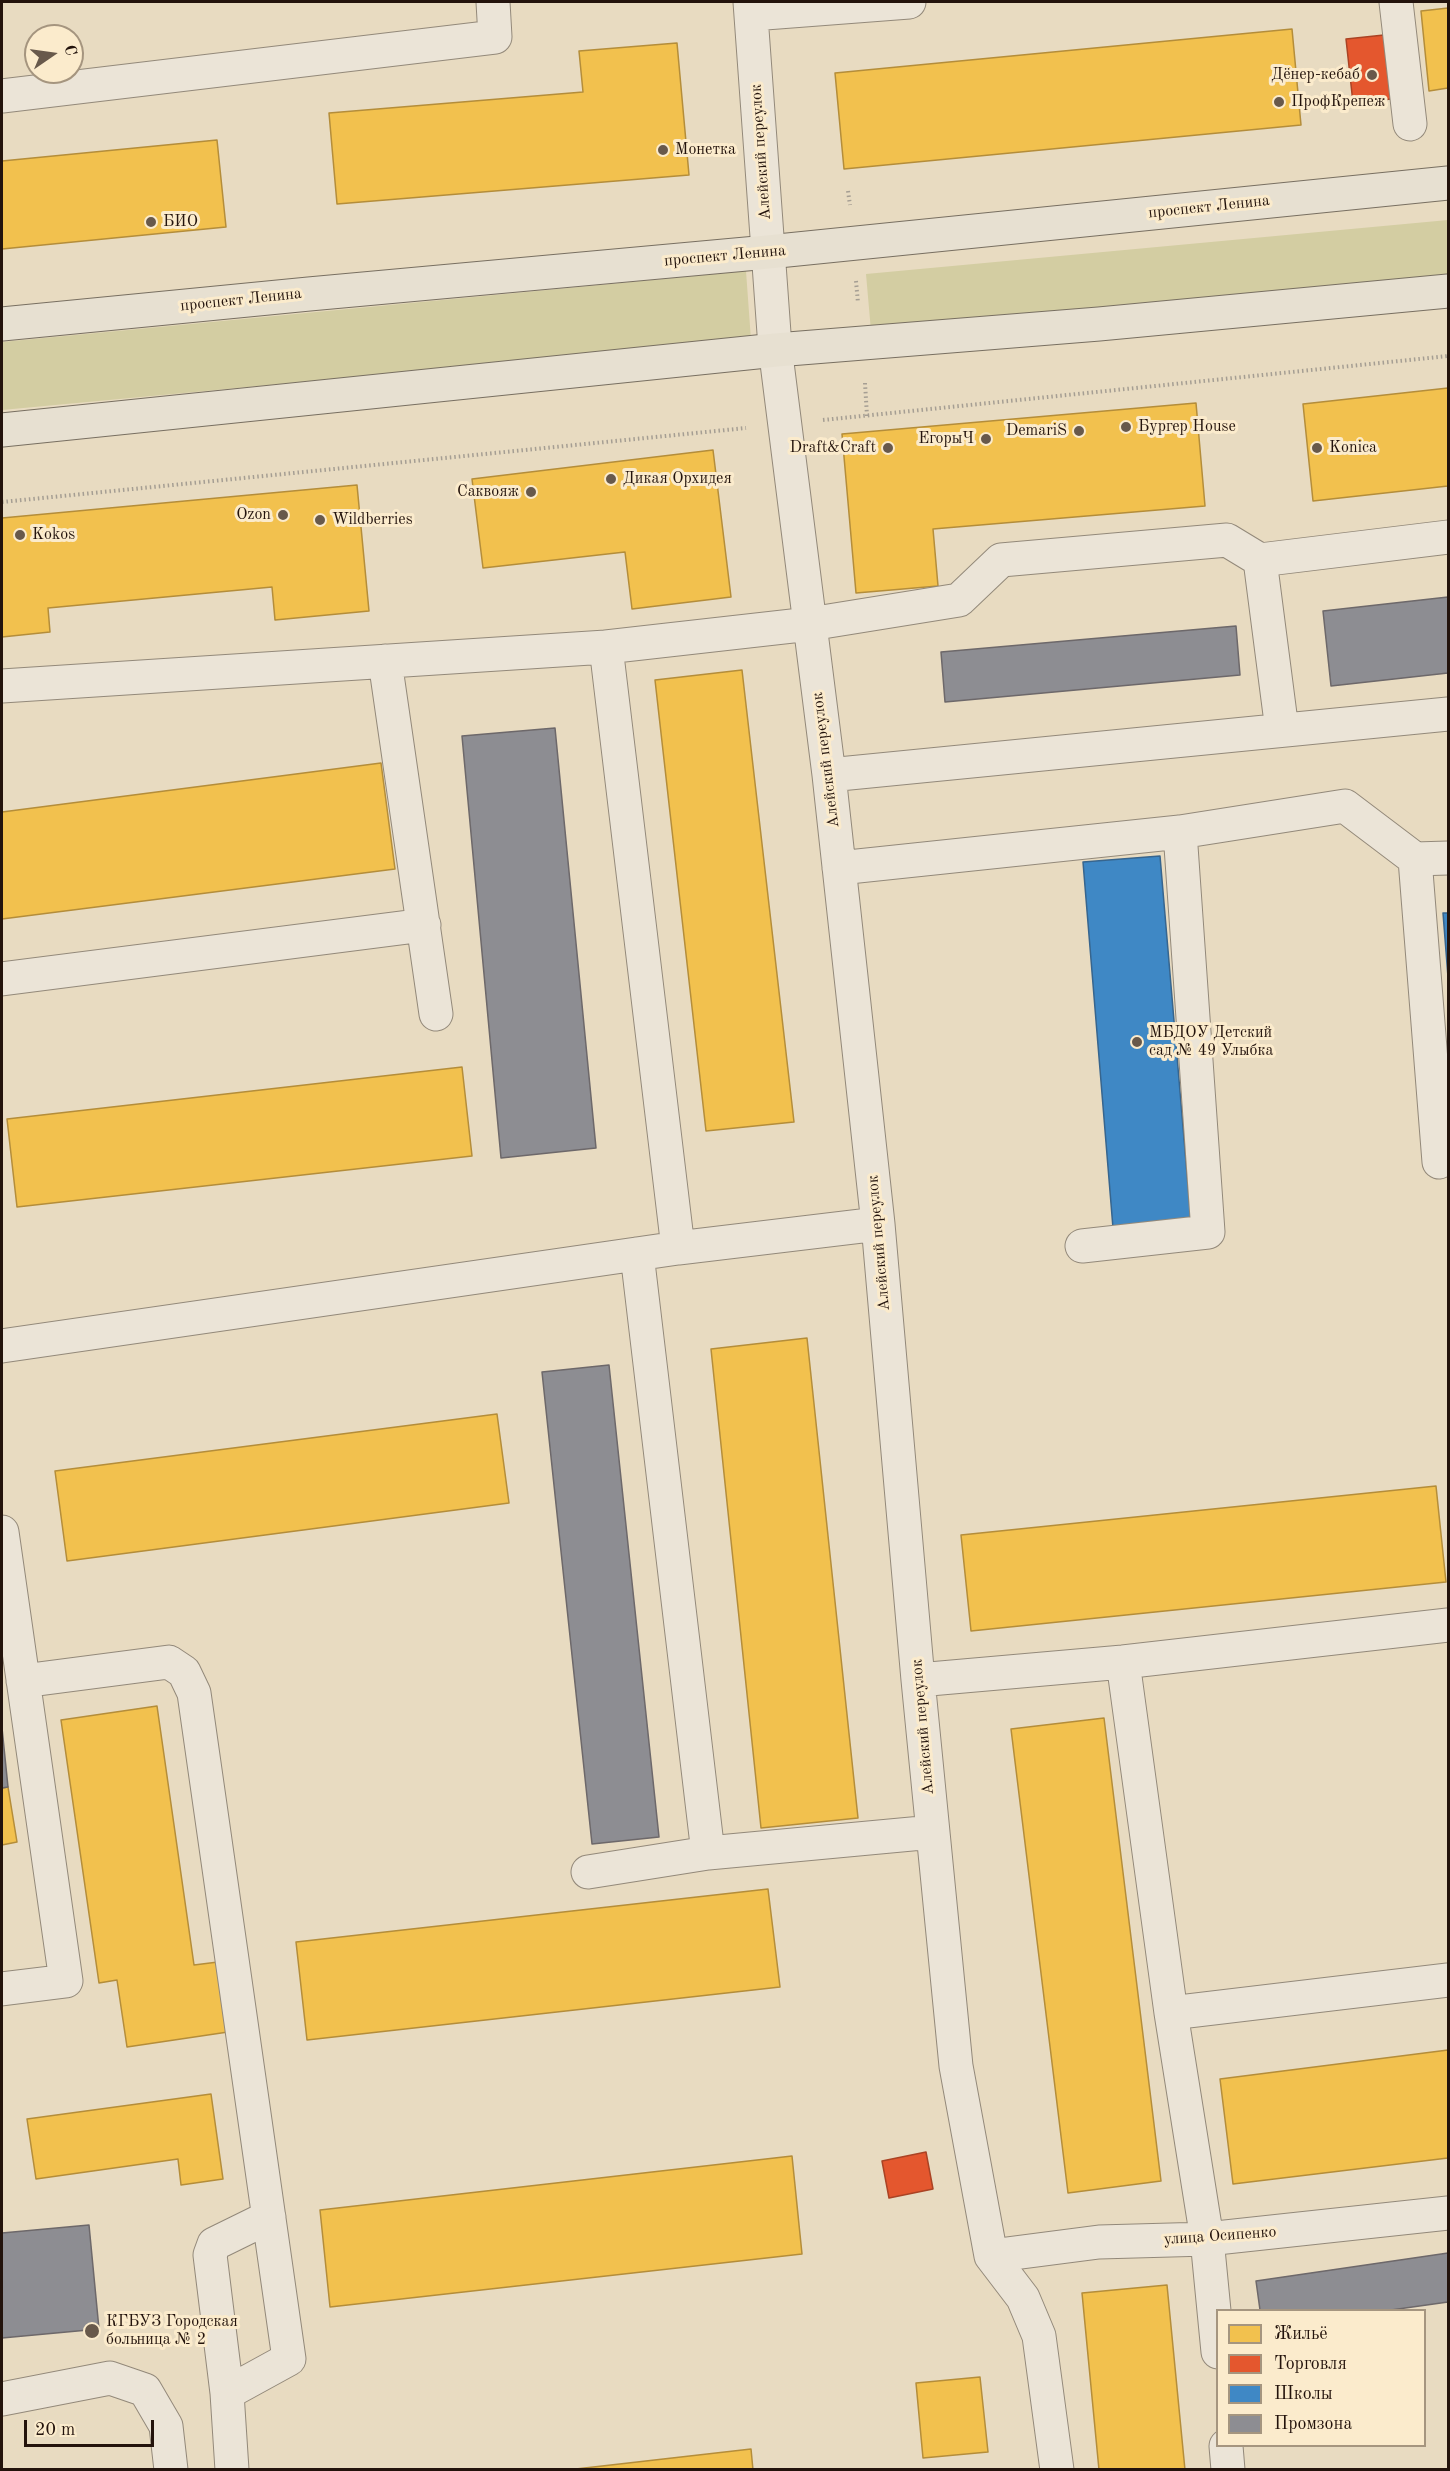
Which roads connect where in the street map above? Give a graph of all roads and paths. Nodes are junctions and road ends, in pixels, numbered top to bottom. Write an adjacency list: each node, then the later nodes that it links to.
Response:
1 (493, 2): 5 (street)
2 (909, 2): 4 (street)
3 (1396, 2): 6 (street)
4 (751, 8): 8 (street, Алейский переулок)
5 (2, 96)
6 (1410, 124)
7 (1449, 183): 8 (main road, проспект Ленина)
8 (768, 252): 10 (main road, проспект Ленина); 11 (street, Алейский переулок)
9 (1449, 291): 11 (main road)
10 (2, 324)
11 (776, 350): 13 (street, Алейский переулок); 14 (main road)
12 (1449, 356): 13 (path)
13 (785, 424): 15 (path); 18 (street, Алейский переулок)
14 (2, 430)
15 (2, 502)
16 (1449, 537): 17 (street)
17 (1260, 560): 18 (street); 23 (street)
18 (810, 624): 19 (street); 24 (street, Алейский переулок)
19 (606, 647): 20 (street); 35 (street)
20 (385, 661): 21 (street); 29 (street)
21 (2, 686)
22 (1449, 714): 23 (street)
23 (1282, 730): 24 (street)
24 (829, 776): 28 (street, Алейский переулок)
25 (1180, 832): 27 (street); 28 (street); 34 (street)
26 (1449, 858): 27 (street)
27 (1415, 860): 32 (street)
28 (839, 868): 33 (street, Алейский переулок)
29 (424, 925): 30 (street); 31 (street)
30 (2, 979)
31 (436, 1014)
32 (1439, 1162)
33 (879, 1224): 35 (street); 41 (street, Алейский переулок)
34 (1082, 1246)
35 (678, 1248): 36 (street)
36 (637, 1254): 37 (street); 44 (street)
37 (2, 1346)
38 (2, 1532): 42 (street)
39 (1449, 1625): 40 (street)
40 (1123, 1662): 41 (street); 48 (street)
41 (918, 1680): 43 (street, Алейский переулок)
42 (23, 1681): 47 (street); 50 (street)
43 (933, 1832): 44 (street); 52 (street, Алейский переулок)
44 (708, 1853): 45 (street)
45 (588, 1872)
46 (1449, 1980): 48 (street)
47 (2, 1989)
48 (1171, 2013): 51 (street)
49 (1449, 2213): 51 (street, улица Осипенко)
50 (269, 2217): 54 (street); 54 (street)
51 (1207, 2239): 52 (street, улица Осипенко); 53 (street)
52 (991, 2256): 59 (street, Алейский переулок)
53 (1216, 2331)
54 (227, 2393): 58 (street)
55 (2, 2399): 57 (street)
56 (1226, 2447): 60 (street)
57 (171, 2469)
58 (232, 2469)
59 (1057, 2469)
60 (1228, 2469)

